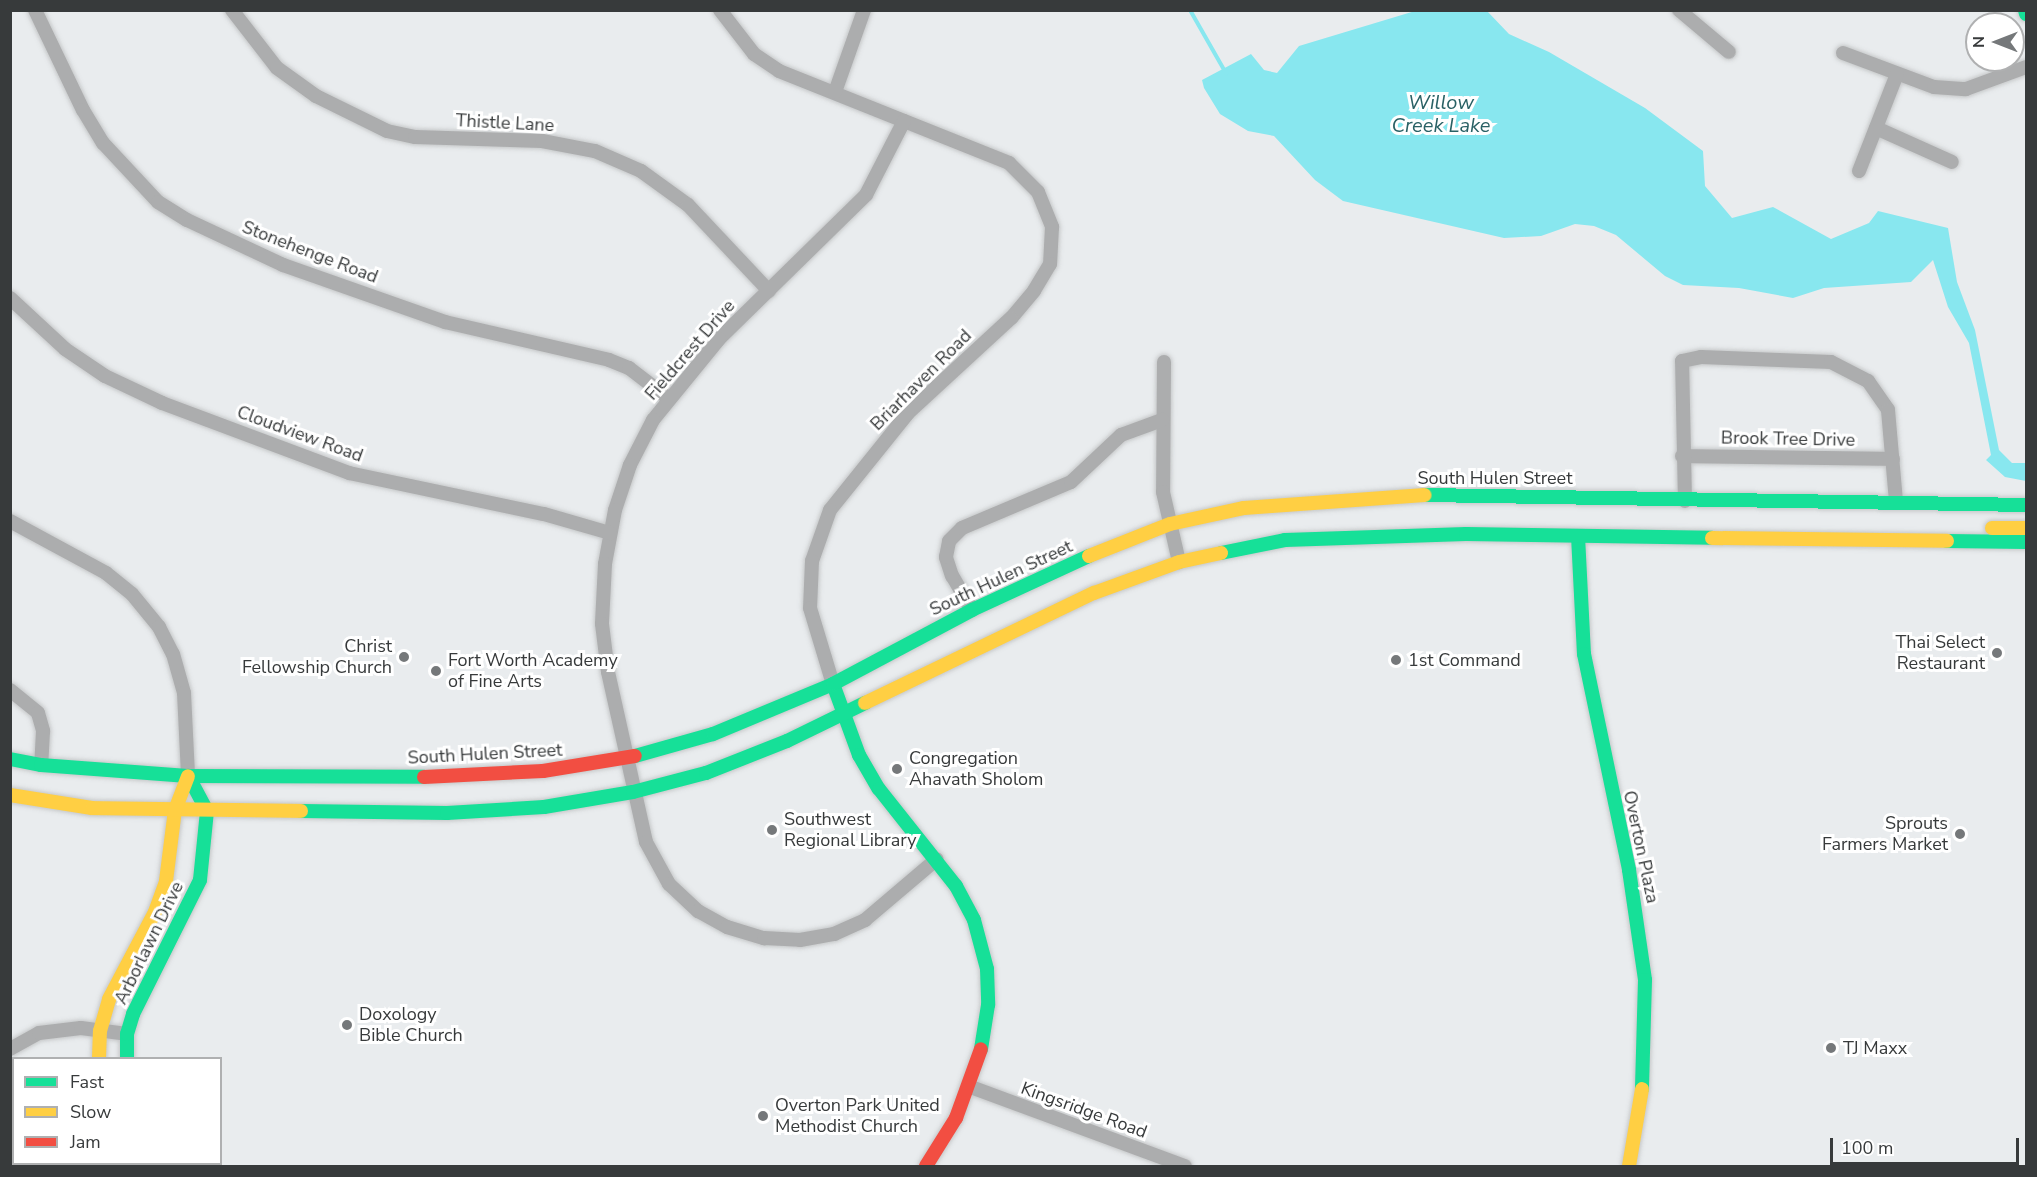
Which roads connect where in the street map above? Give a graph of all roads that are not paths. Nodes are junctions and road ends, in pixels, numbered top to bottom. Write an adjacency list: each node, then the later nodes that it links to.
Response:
1 (35, 10): 18 (street, Stonehenge Road)
2 (232, 10): 15 (street, Thistle Lane)
3 (720, 10): 10 (street, Briarhaven Road)
4 (864, 10): 10 (street)
5 (1679, 10): 6 (street)
6 (1729, 52)
7 (1843, 53): 9 (street)
8 (2026, 66): 9 (street)
9 (1897, 74): 12 (street)
10 (835, 92): 11 (street, Briarhaven Road)
11 (904, 121): 15 (street, Fieldcrest Drive); 34 (street, Briarhaven Road)
12 (1876, 128): 13 (street); 14 (street)
13 (1952, 162)
14 (1859, 171)
15 (769, 291): 18 (street, Fieldcrest Drive)
16 (10, 298): 28 (street, Cloudview Road)
17 (1164, 362): 19 (street)
18 (668, 398): 28 (street, Fieldcrest Drive)
19 (1162, 420): 26 (street); 33 (street)
20 (1682, 456): 21 (street, Brook Tree Drive); 21 (street); 22 (street)
21 (1893, 459): 23 (street)
22 (1685, 501): 23 (main road, South Hulen Street); 26 (main road, South Hulen Street)
23 (1896, 502): 24 (main road, South Hulen Street)
24 (2026, 505)
25 (10, 521): 40 (street, Arborlawn Drive)
26 (1170, 524): 32 (street); 33 (main road, South Hulen Street)
27 (2026, 528): 30 (main road)
28 (610, 533): 37 (street, Fieldcrest Drive)
29 (1578, 536): 30 (main road); 32 (main road); 54 (main road, Overton Plaza)
30 (1953, 540): 31 (main road)
31 (2026, 542)
32 (1179, 562): 36 (main road)
33 (972, 610): 34 (main road, South Hulen Street)
34 (833, 684): 36 (main road, Briarhaven Road); 37 (main road, South Hulen Street)
35 (10, 690): 39 (street)
36 (845, 714): 41 (main road); 45 (main road, Briarhaven Road)
37 (626, 758): 40 (main road, South Hulen Street); 41 (street, Fieldcrest Drive)
38 (10, 759): 39 (main road, South Hulen Street)
39 (41, 765): 40 (main road, South Hulen Street)
40 (188, 776): 43 (main road, Arborlawn Drive); 44 (main road, Arborlawn Drive)
41 (633, 792): 44 (main road); 45 (street, Fieldcrest Drive)
42 (10, 795): 43 (main road)
43 (175, 810): 44 (main road); 46 (main road, Arborlawn Drive)
44 (207, 811): 47 (main road, Arborlawn Drive)
45 (937, 859): 51 (main road, Briarhaven Road)
46 (100, 1031): 47 (street); 48 (street); 49 (main road, Arborlawn Drive)
47 (127, 1034): 50 (main road, Arborlawn Drive)
48 (10, 1049)
49 (99, 1057)
50 (127, 1057)
51 (971, 1086): 52 (main road, Briarhaven Road); 53 (street, Kingsridge Road)
52 (926, 1167)
53 (1185, 1167)
54 (1629, 1167)

